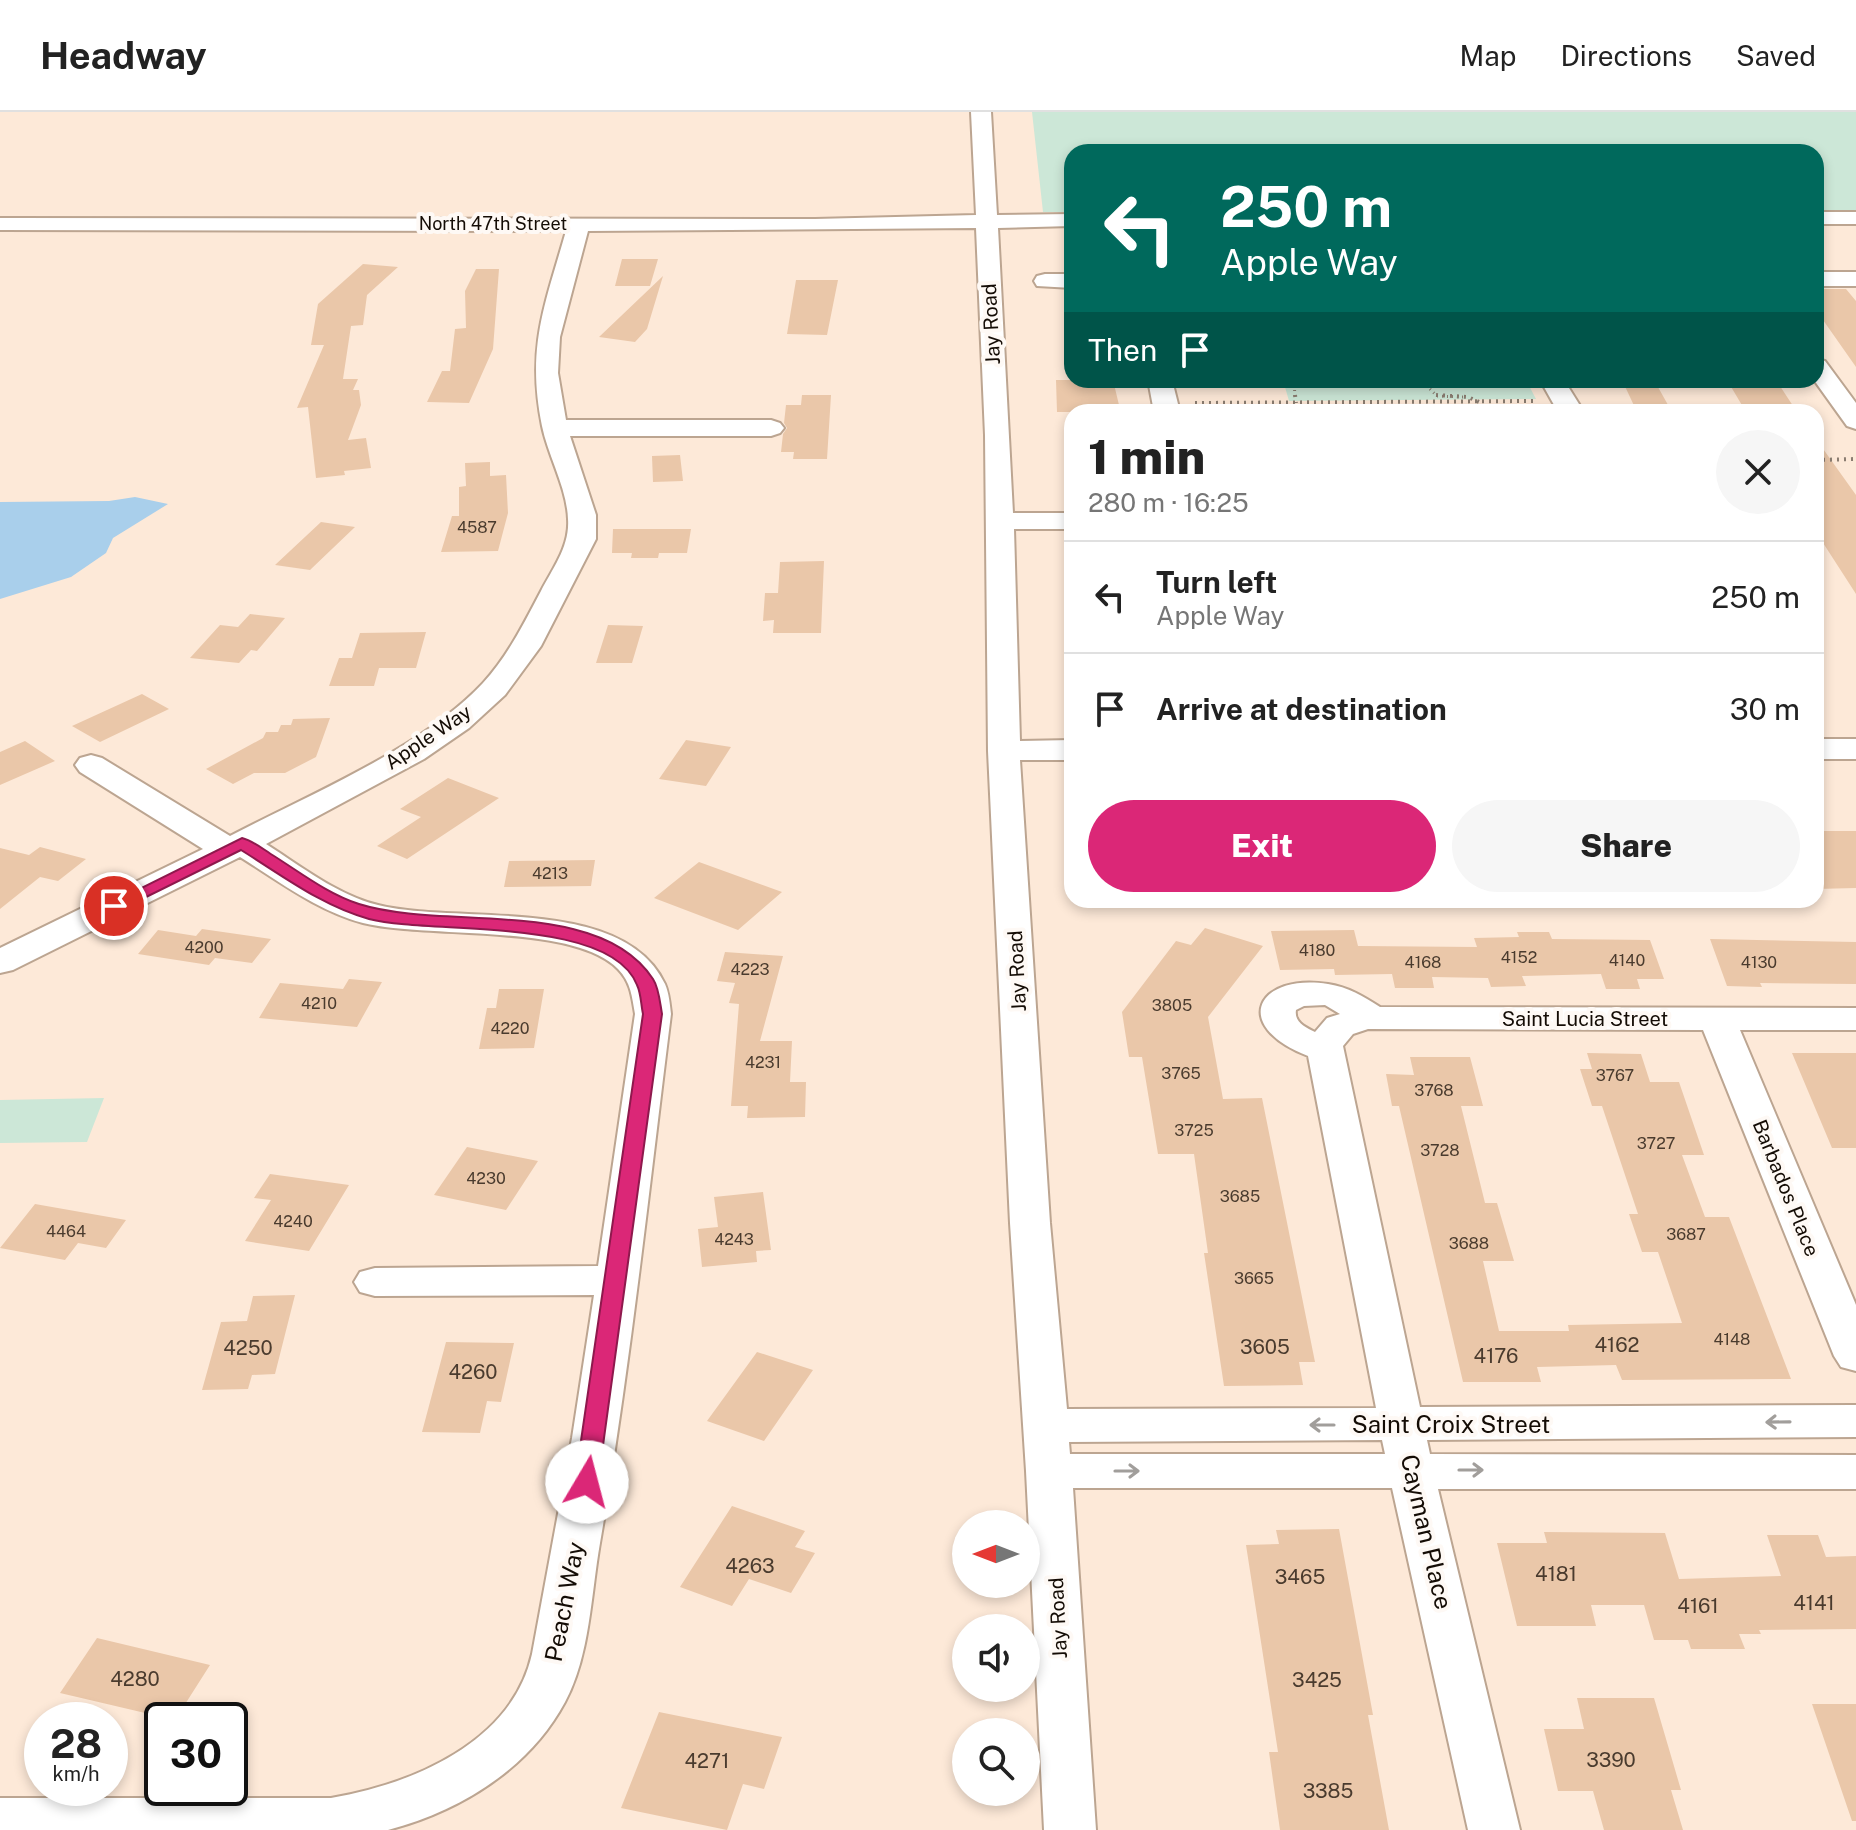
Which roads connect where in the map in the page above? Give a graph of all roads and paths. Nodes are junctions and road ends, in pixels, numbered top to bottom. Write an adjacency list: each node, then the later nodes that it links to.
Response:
1 (981, 112): 5 (street, Jay Road)
2 (1824, 218): 3 (street)
3 (1856, 218)
4 (1064, 220): 5 (street, North 47th Street)
5 (986, 221): 7 (street, North 47th Street); 24 (street, Jay Road)
6 (0, 224): 7 (street, North 47th Street)
7 (579, 225): 20 (street, Apple Way)
8 (1824, 279): 9 (street)
9 (1856, 279)
10 (1045, 281): 11 (street)
11 (1064, 281)
12 (1824, 377): 19 (street)
13 (1295, 388): 16 (path)
14 (1429, 388): 17 (path)
15 (1192, 403): 16 (path)
16 (1296, 403): 17 (path)
17 (1480, 403): 18 (path)
18 (1502, 404)
19 (1856, 421)
20 (555, 428): 21 (street); 31 (street, Apple Way)
21 (771, 428)
22 (1856, 459): 23 (path)
23 (1824, 460)
24 (1000, 521): 25 (street); 29 (street, Jay Road)
25 (1064, 521)
26 (1824, 749): 27 (street)
27 (1856, 749)
28 (1064, 750): 29 (street)
29 (1004, 751): 42 (street, Jay Road)
30 (91, 765): 31 (street, Peach Way)
31 (235, 847): 32 (street, Apple Way); 37 (street, Peach Way)
32 (0, 962)
33 (1372, 1018): 34 (street, Saint Lucia Street); 36 (street, Saint Lucia Street); 36 (street)
34 (1717, 1019): 35 (street, Saint Lucia Street); 39 (street, Barbados Place)
35 (1856, 1019)
36 (1325, 1048): 41 (street, Cayman Place)
37 (615, 1280): 38 (street); 45 (street, Peach Way)
38 (375, 1282)
39 (1856, 1356)
40 (1856, 1421): 41 (street, Saint Croix Street, one-way to 41)
41 (1402, 1425): 42 (street, Saint Croix Street, one-way to 42); 43 (street, Cayman Place)
42 (1047, 1448): 43 (street, one-way to 43); 46 (street, Jay Road)
43 (1411, 1470): 44 (street, one-way to 44); 47 (street, Cayman Place)
44 (1856, 1472)
45 (0, 1820)
46 (1070, 1830)
47 (1494, 1830)

